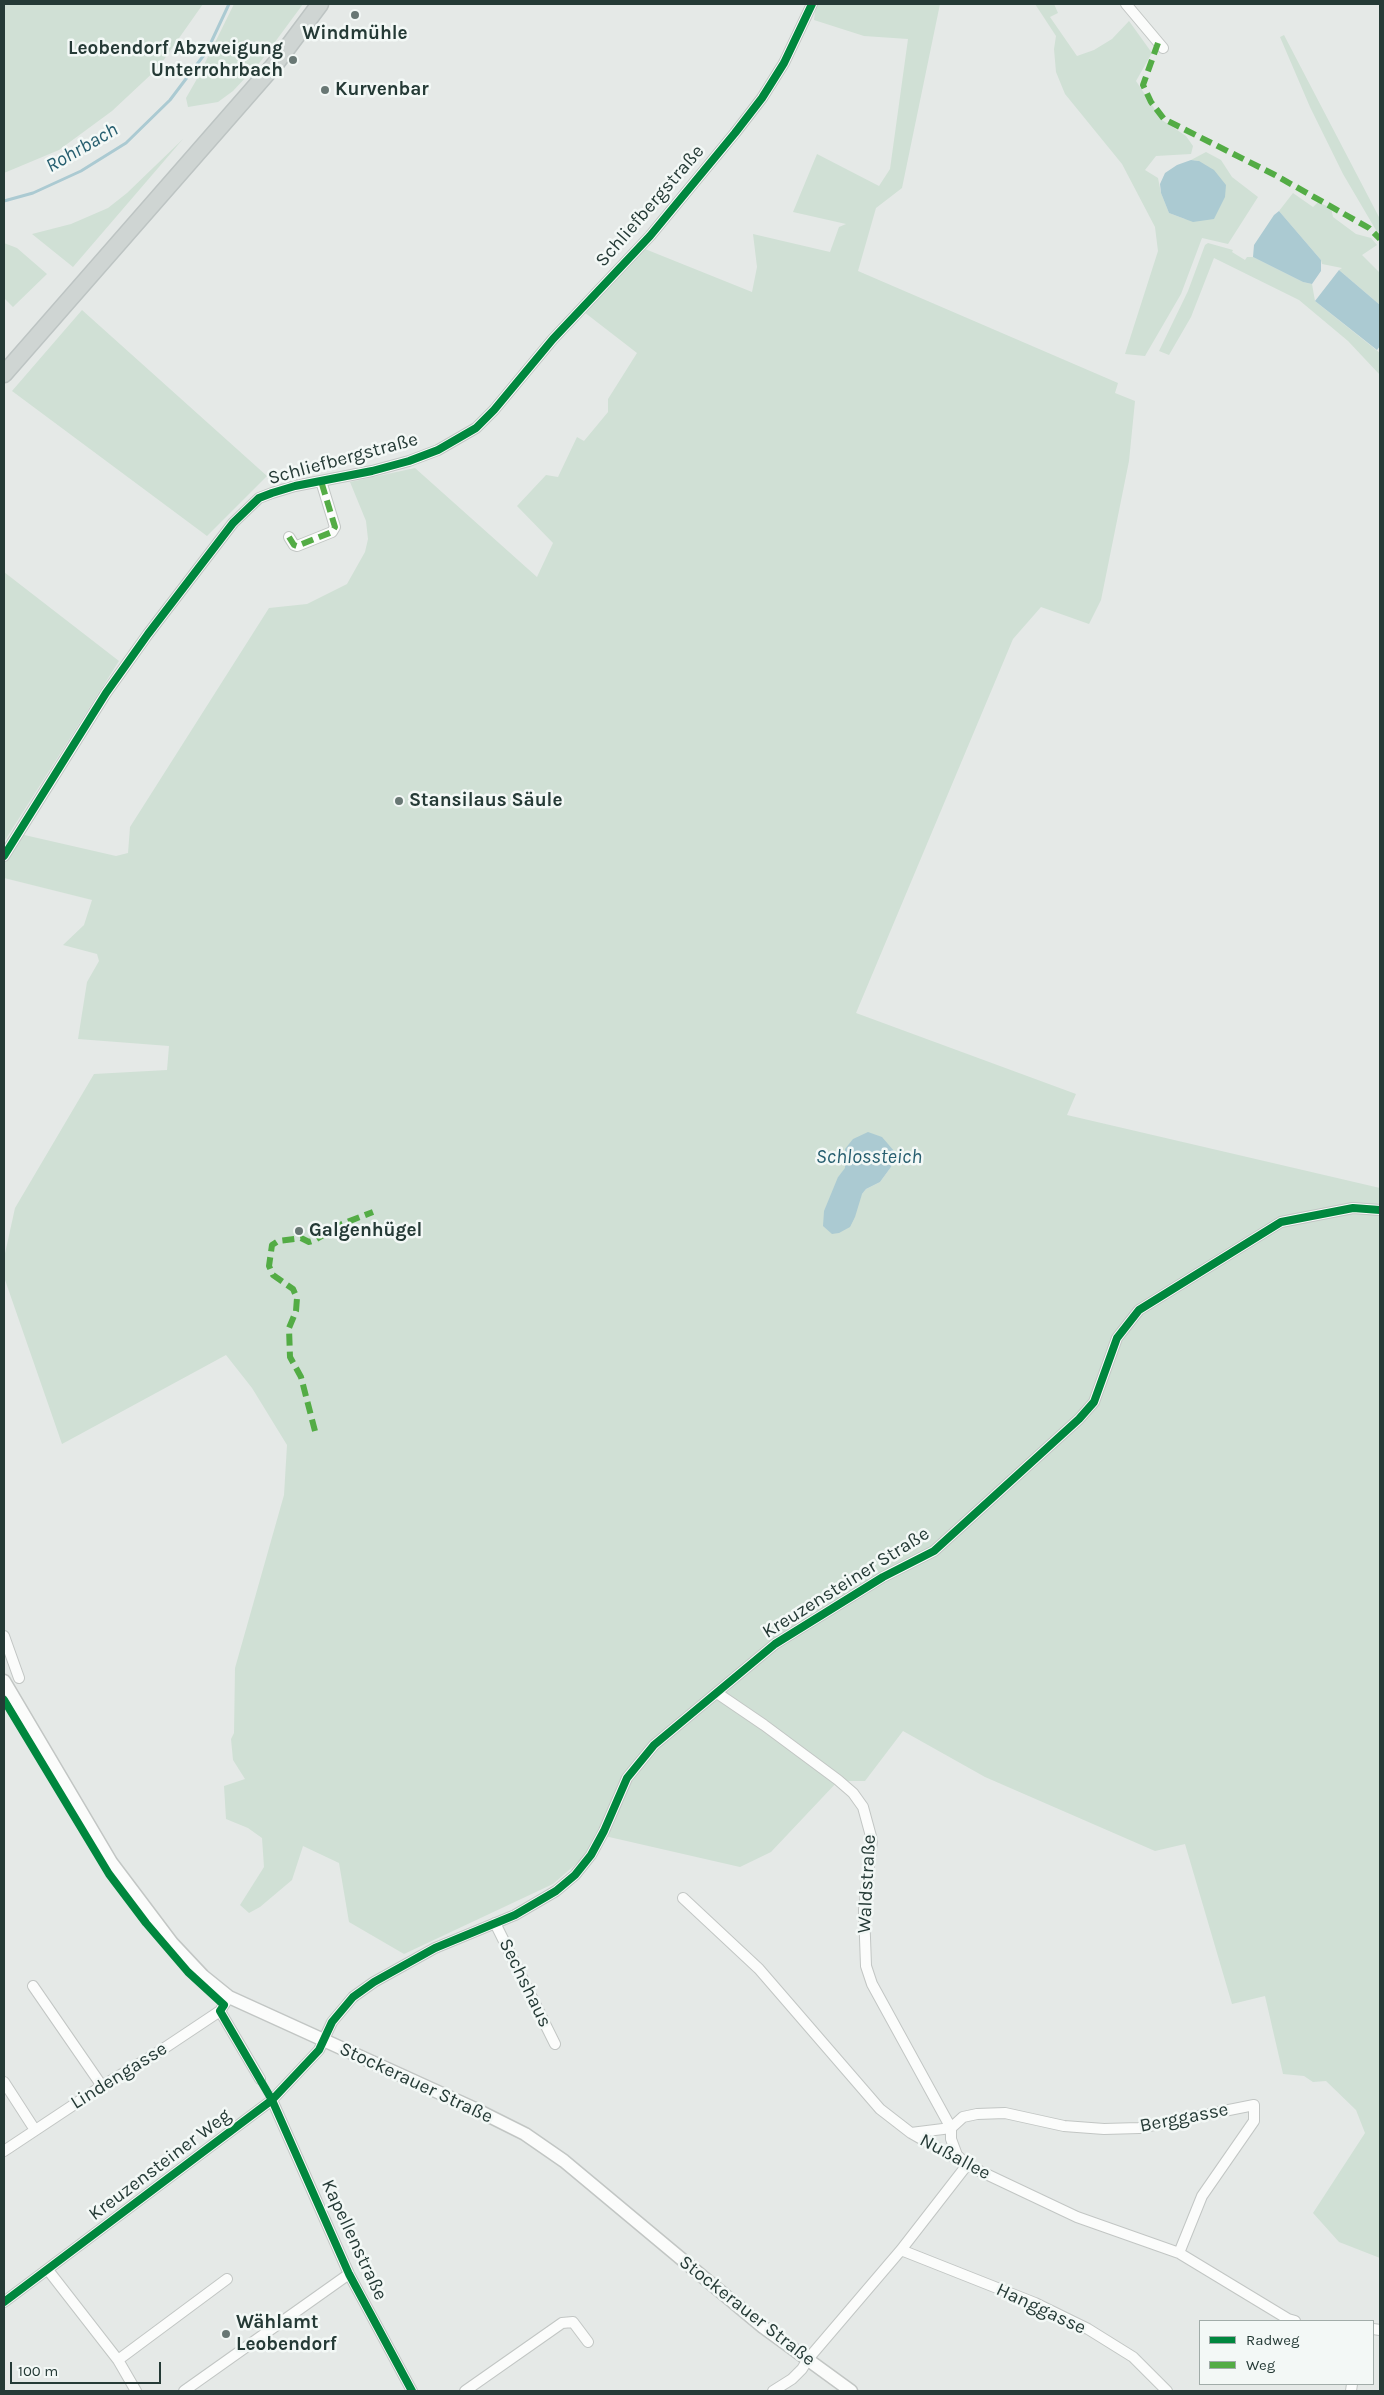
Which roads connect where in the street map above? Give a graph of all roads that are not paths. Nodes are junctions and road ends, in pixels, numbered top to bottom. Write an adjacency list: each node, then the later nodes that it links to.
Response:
1 (320, 4): 5 (main road)
2 (812, 4): 6 (street, Schliefbergstraße)
3 (1126, 4): 4 (street)
4 (1162, 48)
5 (4, 374)
6 (321, 481): 7 (street, Schliefbergstraße); 8 (street, Schliefbergstraße)
7 (289, 537)
8 (4, 856)
9 (1380, 1210): 13 (street, Kreuzensteiner Straße)
10 (4, 1636): 11 (street)
11 (18, 1678)
12 (4, 1681): 17 (street, Stockerauer Straße)
13 (717, 1693): 15 (street, Kreuzensteiner Straße); 25 (street, Waldstraße)
14 (683, 1898): 27 (street, Nußallee)
15 (495, 1923): 19 (street, Kreuzensteiner Straße); 20 (street, Sechshaus)
16 (33, 1986): 23 (street)
17 (230, 1997): 18 (street, Lindengasse); 19 (street, Stockerauer Straße)
18 (220, 2011): 21 (street); 23 (street, Lindengasse)
19 (323, 2041): 24 (street, Kreuzensteiner Weg); 38 (street, Stockerauer Straße)
20 (555, 2044)
21 (260, 2079)
22 (4, 2082): 26 (street)
23 (102, 2086): 26 (street, Lindengasse)
24 (272, 2100): 32 (street, Kreuzensteiner Weg); 33 (street, Kapellenstraße)
25 (951, 2128): 27 (street, Berggasse); 29 (street); 31 (street, Berggasse)
26 (35, 2130): 28 (street, Lindengasse)
27 (911, 2133): 29 (street, Nußallee)
28 (4, 2151)
29 (966, 2165): 30 (street); 31 (street, Nußallee)
30 (901, 2250): 38 (street); 46 (street, Hanggasse)
31 (1179, 2253): 36 (street, Nußallee)
32 (48, 2270): 35 (street, Kreuzensteiner Weg); 39 (street)
33 (349, 2274): 41 (street); 42 (street, Kapellenstraße)
34 (227, 2279): 39 (street)
35 (4, 2302)
36 (1292, 2320)
37 (588, 2342): 43 (street)
38 (808, 2359): 44 (street); 45 (street, Stockerauer Straße)
39 (118, 2360): 40 (street)
40 (136, 2391)
41 (184, 2391)
42 (412, 2391)
43 (466, 2391)
44 (773, 2391)
45 (851, 2391)
46 (1167, 2391)

